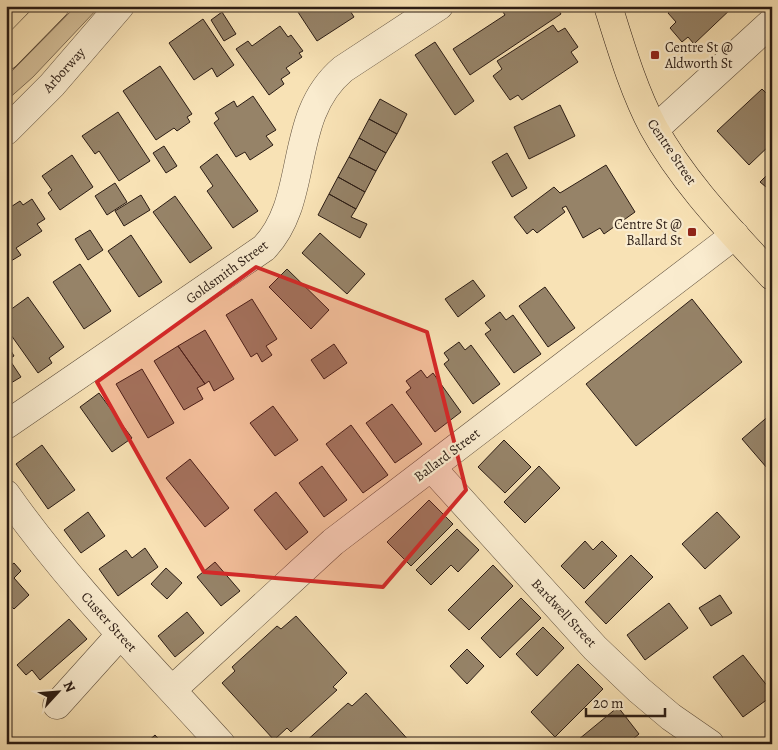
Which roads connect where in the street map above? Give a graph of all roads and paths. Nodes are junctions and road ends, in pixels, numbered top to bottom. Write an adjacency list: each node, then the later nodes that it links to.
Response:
1 (55, 6): 6 (main road)
2 (120, 6): 8 (street, Arborway)
3 (439, 6): 11 (street, Goldsmith Street)
4 (608, 6): 7 (main road, Centre Street)
5 (772, 22): 7 (street)
6 (6, 56)
7 (654, 129): 9 (main road, Centre Street)
8 (6, 132)
9 (735, 235): 10 (main road, Centre Street); 12 (street, Ballard Street)
10 (772, 276)
11 (6, 424)
12 (431, 467): 15 (street, Ballard Street); 18 (street, Bardwell Street)
13 (6, 494): 14 (street, Custer Street)
14 (120, 635): 15 (street, Custer Street); 16 (street)
15 (172, 690): 17 (street, Custer Street)
16 (57, 705)
17 (221, 744)
18 (710, 744)

